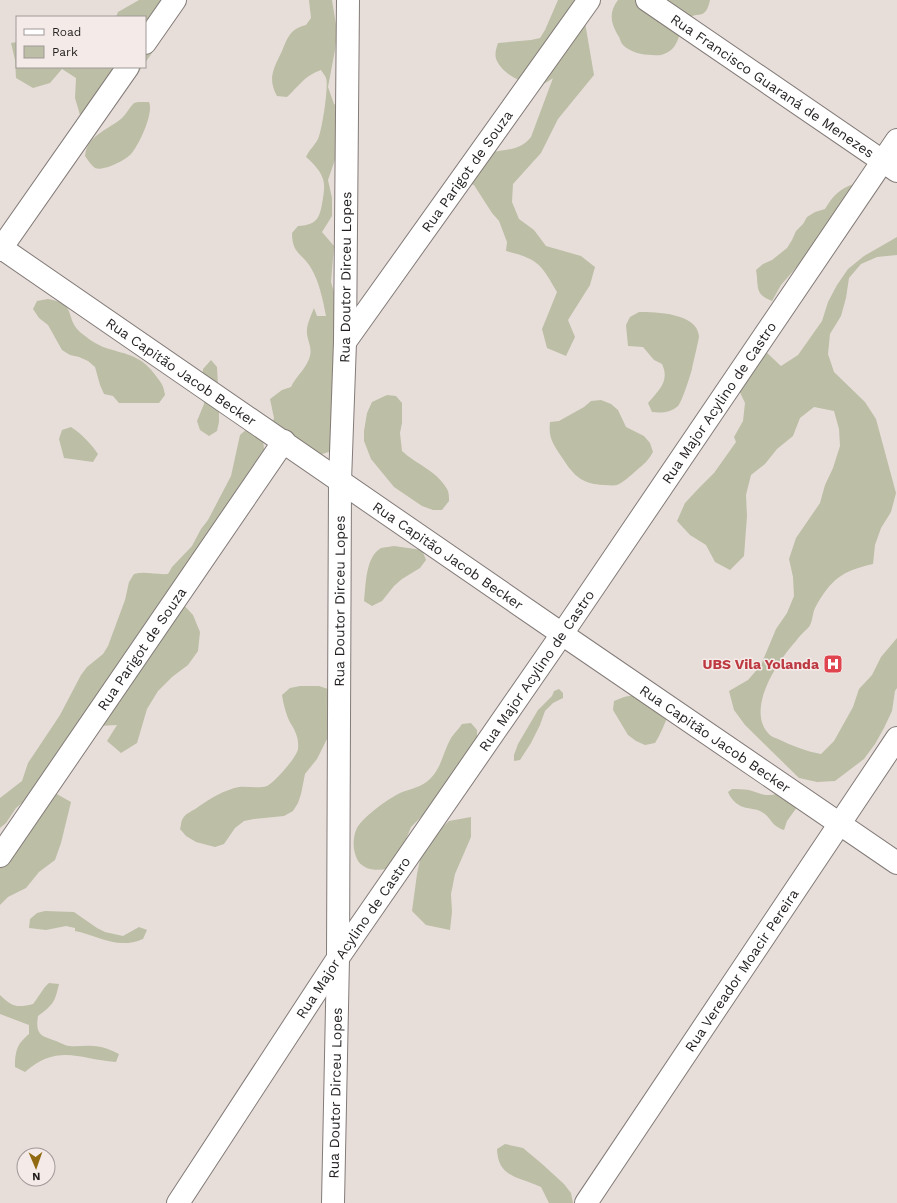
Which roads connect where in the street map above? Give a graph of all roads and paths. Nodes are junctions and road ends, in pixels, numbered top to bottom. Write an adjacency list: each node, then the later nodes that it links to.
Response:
1 (175, 0): 5 (street)
2 (348, 0): 10 (street, Rua Doutor Dirceu Lopes)
3 (589, 0): 10 (street, Rua Parigot de Souza)
4 (648, 0): 8 (street, Rua Francisco Guaraná de Menezes)
5 (146, 41)
6 (127, 68): 9 (street)
7 (897, 140): 8 (street, Rua Major Acylino de Castro)
8 (890, 166): 13 (street, Rua Major Acylino de Castro)
9 (0, 248): 11 (street, Rua Capitão Jacob Becker)
10 (345, 342): 12 (street, Rua Doutor Dirceu Lopes)
11 (284, 441): 12 (street, Rua Capitão Jacob Becker); 16 (street, Rua Parigot de Souza)
12 (340, 481): 13 (street, Rua Capitão Jacob Becker); 18 (street, Rua Doutor Dirceu Lopes)
13 (562, 634): 15 (street, Rua Capitão Jacob Becker); 18 (street, Rua Major Acylino de Castro)
14 (897, 738): 15 (street, Rua Vereador Moacir Pereira)
15 (840, 824): 17 (street, Rua Capitão Jacob Becker); 21 (street, Rua Vereador Moacir Pereira)
16 (0, 856)
17 (897, 863)
18 (338, 958): 19 (street, Rua Major Acylino de Castro); 20 (street, Rua Doutor Dirceu Lopes)
19 (178, 1203)
20 (333, 1203)
21 (586, 1203)

